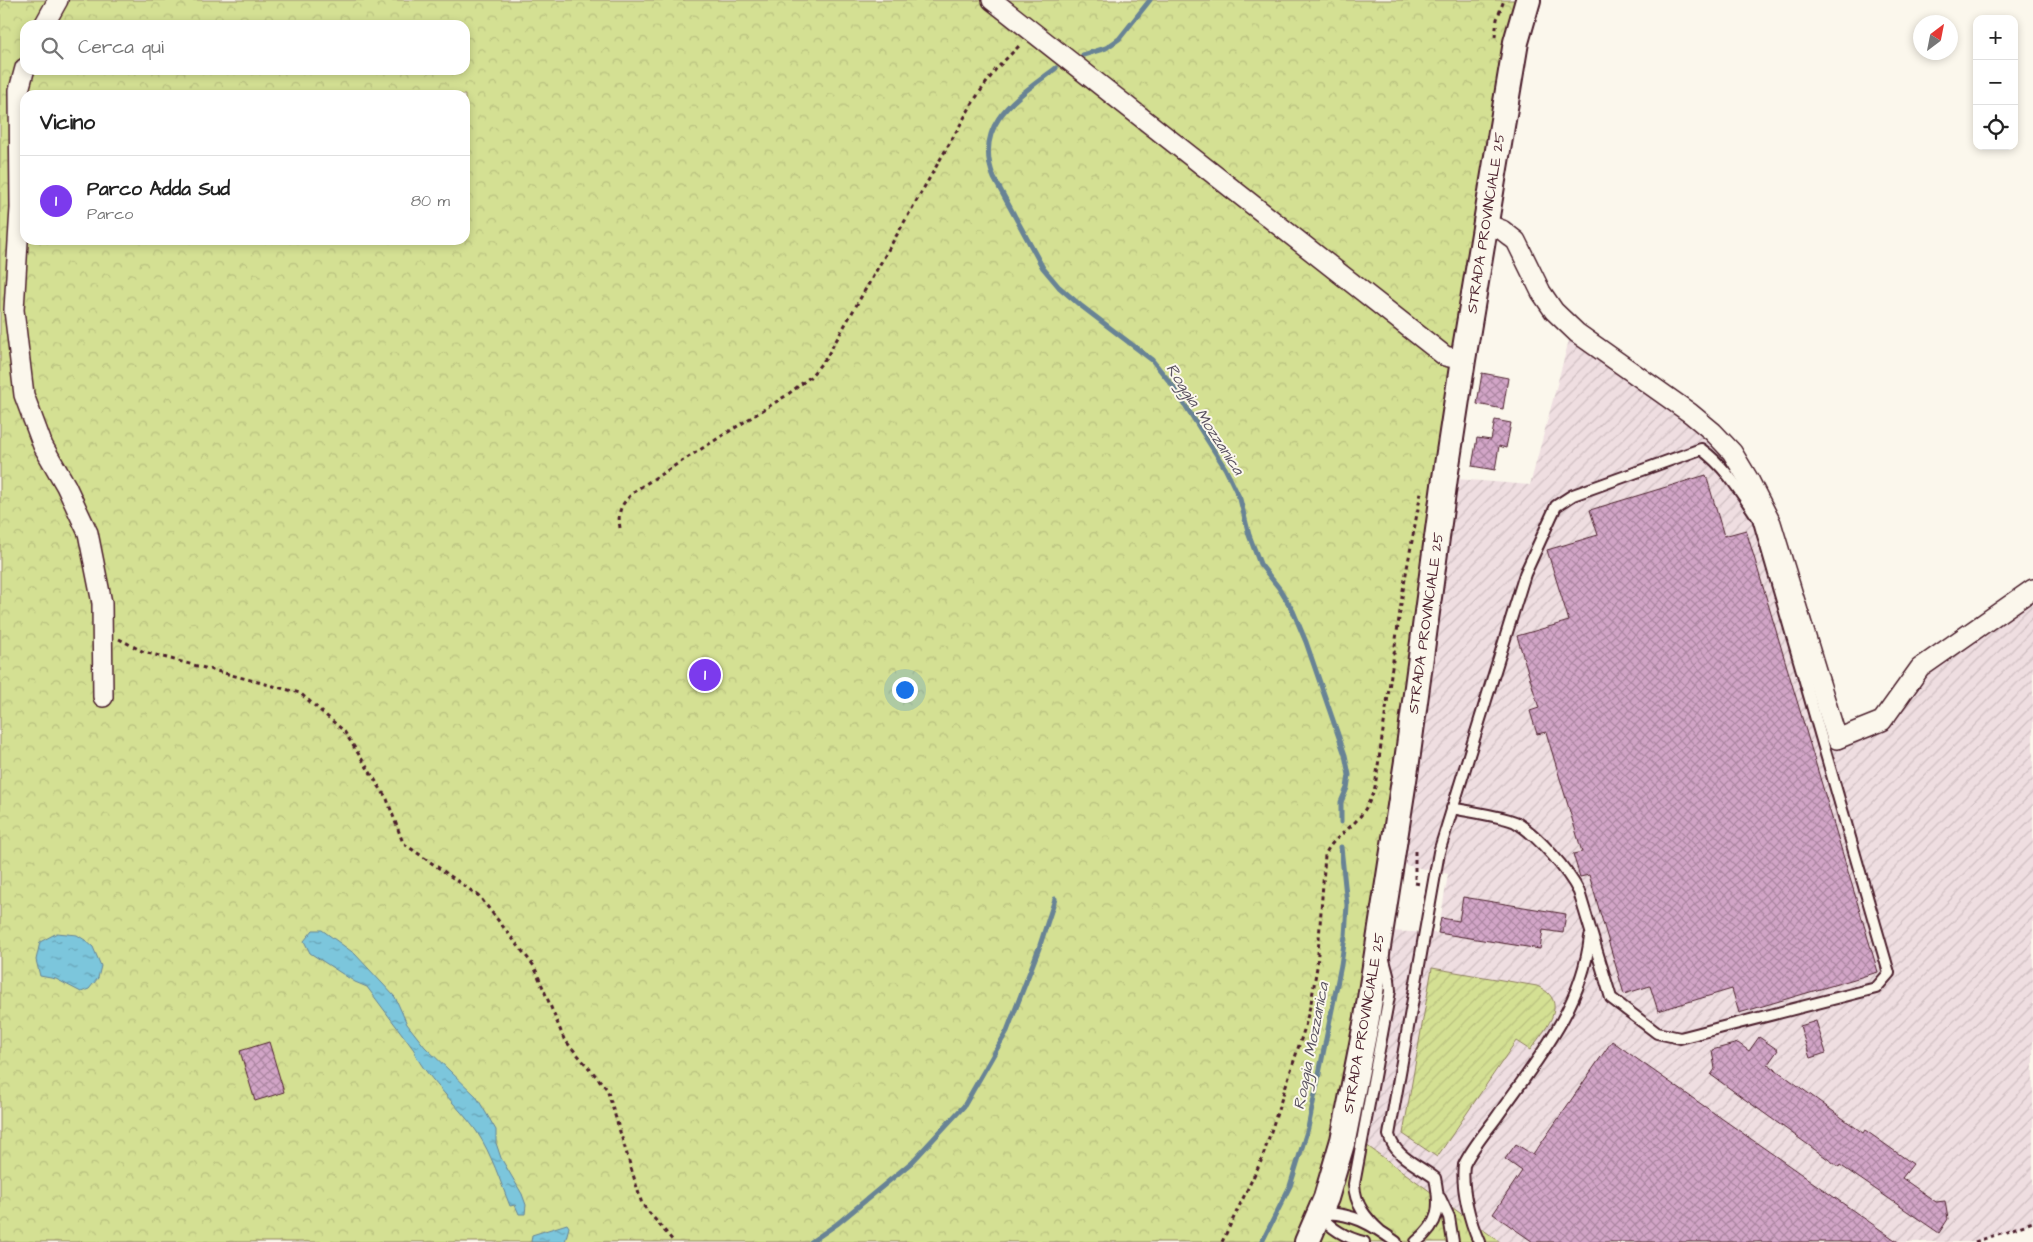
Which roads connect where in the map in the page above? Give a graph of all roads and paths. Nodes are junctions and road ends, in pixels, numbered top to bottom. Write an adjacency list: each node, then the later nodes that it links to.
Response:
1 (58, 0): 5 (street)
2 (992, 0): 6 (street)
3 (1504, 0): 7 (path)
4 (1528, 0): 11 (street, STRADA PROVINCIALE 25)
5 (47, 20)
6 (1034, 33): 12 (street); 14 (path)
7 (1495, 38)
8 (23, 75): 10 (street)
9 (20, 208): 16 (street)
10 (20, 208)
11 (1486, 224): 12 (street, STRADA PROVINCIALE 25); 15 (street)
12 (1464, 360): 20 (street, STRADA PROVINCIALE 25)
13 (1422, 483): 26 (path)
14 (620, 528)
15 (2033, 589)
16 (103, 631): 17 (street); 25 (path)
17 (103, 697)
18 (1452, 808): 19 (lane); 19 (lane); 21 (lane)
19 (1591, 931): 32 (lane)
20 (1378, 942): 22 (street, STRADA PROVINCIALE 25); 24 (lane)
21 (1439, 1196): 30 (lane); 31 (lane)
22 (1319, 1215): 24 (lane); 27 (street, STRADA PROVINCIALE 25); 28 (lane)
23 (2033, 1222): 33 (path)
24 (1380, 1232): 29 (lane)
25 (674, 1242)
26 (1222, 1242)
27 (1307, 1242)
28 (1364, 1242)
29 (1396, 1242)
30 (1416, 1242)
31 (1453, 1242)
32 (1479, 1242)
33 (1975, 1242)

